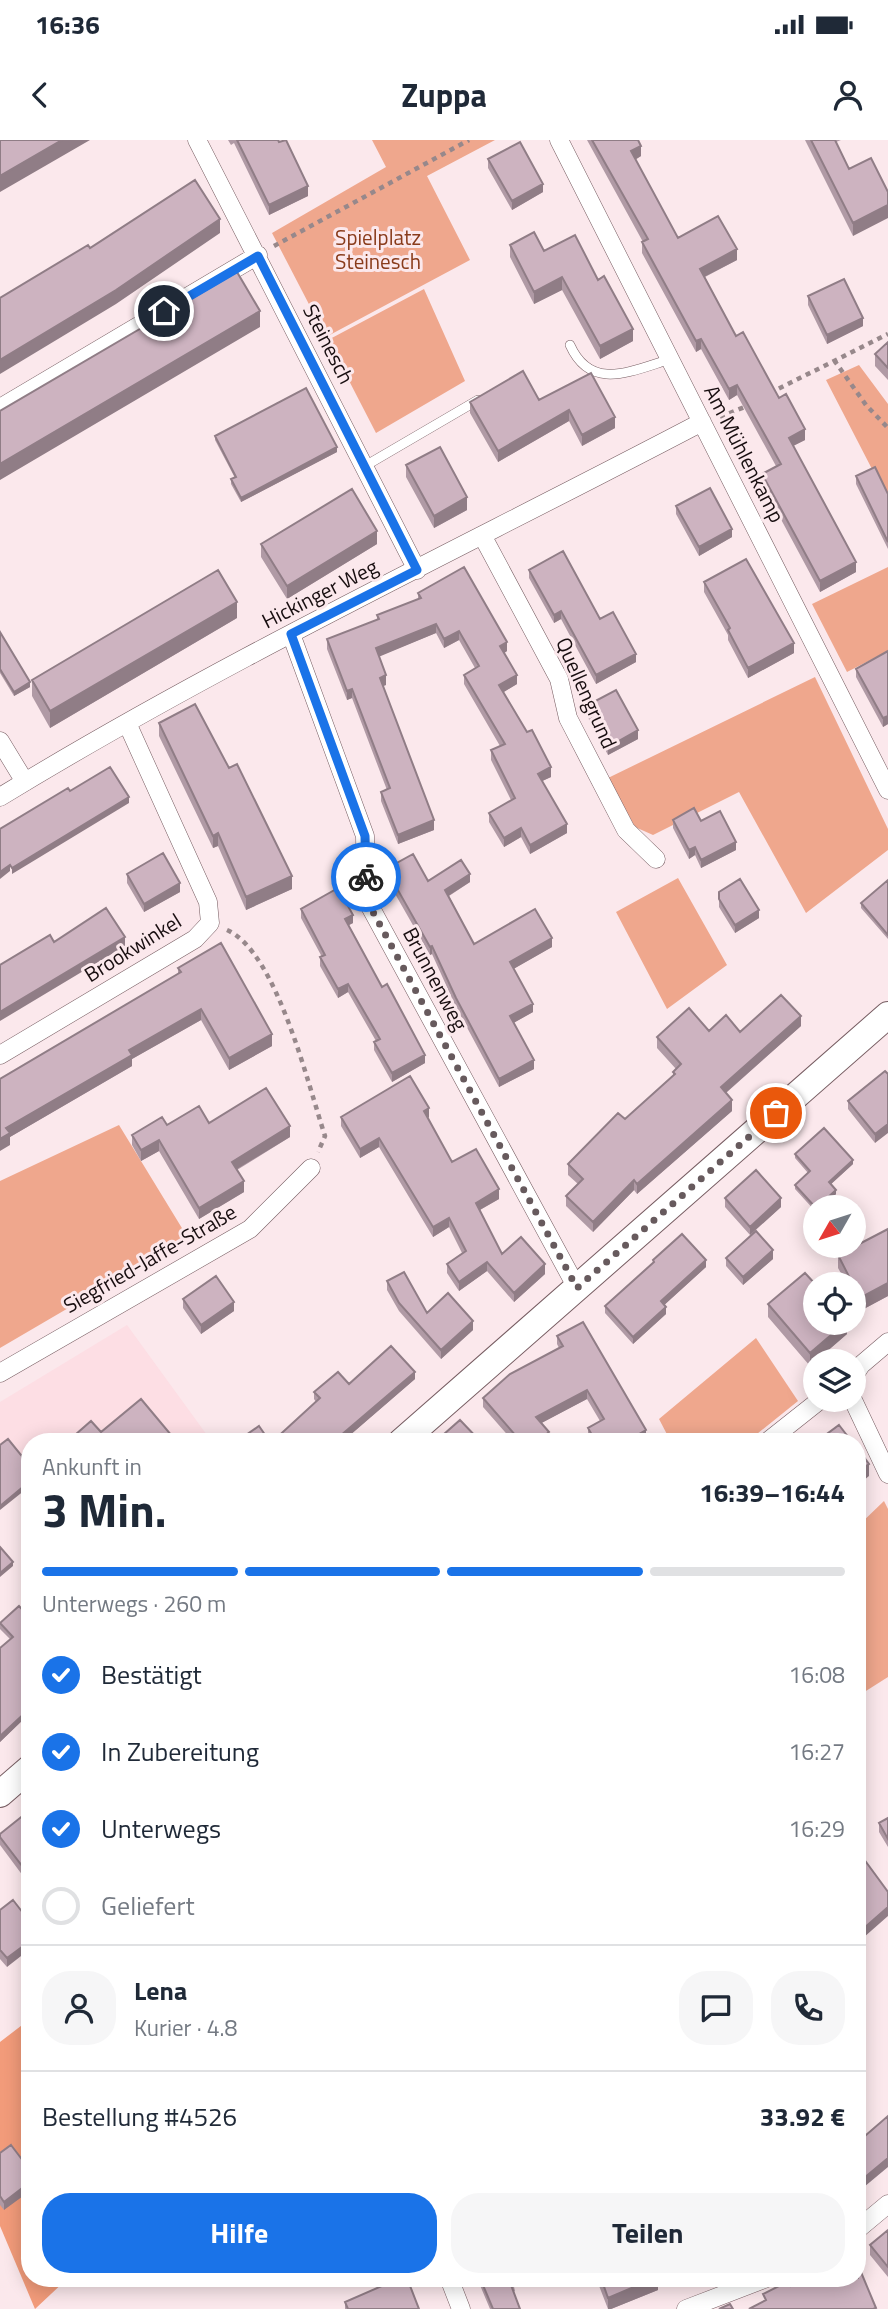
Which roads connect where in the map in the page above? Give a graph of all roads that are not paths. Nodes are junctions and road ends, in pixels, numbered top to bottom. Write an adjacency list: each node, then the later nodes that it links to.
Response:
1 (197, 140): 3 (street, Steinesch)
2 (559, 140): 5 (street, Am Mühlenkamp)
3 (258, 256): 7 (street); 9 (street, Steinesch)
4 (570, 345): 5 (lane)
5 (671, 359): 8 (street, Am Mühlenkamp)
6 (487, 395): 9 (lane)
7 (0, 408)
8 (702, 422): 10 (street, Hickinger Weg); 16 (street, Am Mühlenkamp)
9 (365, 466): 11 (street, Steinesch)
10 (482, 537): 11 (street, Hickinger Weg); 18 (street, Quellengrund)
11 (417, 570): 12 (street, Hickinger Weg)
12 (291, 634): 13 (street, Hickinger Weg); 22 (street, Brunnenweg)
13 (127, 723): 15 (street, Hickinger Weg); 20 (street, Brookwinkel)
14 (0, 741): 15 (street)
15 (25, 782): 17 (street, Hickinger Weg)
16 (888, 790)
17 (0, 797)
18 (656, 859)
19 (888, 1015): 22 (street)
20 (0, 1055)
21 (311, 1168): 25 (street, Siegfried-Jaffe-Straße)
22 (577, 1288): 28 (street)
23 (888, 1342): 24 (street)
24 (866, 1361)
25 (0, 1373)
26 (805, 1412): 29 (street)
27 (859, 1412): 30 (street)
28 (411, 1433)
29 (778, 1433)
30 (888, 1474)
31 (21, 1776): 32 (street)
32 (0, 1794)
33 (888, 2204): 34 (street)
34 (866, 2222)
35 (452, 2287): 37 (street)
36 (743, 2287): 38 (street)
37 (461, 2309)
38 (686, 2309)

